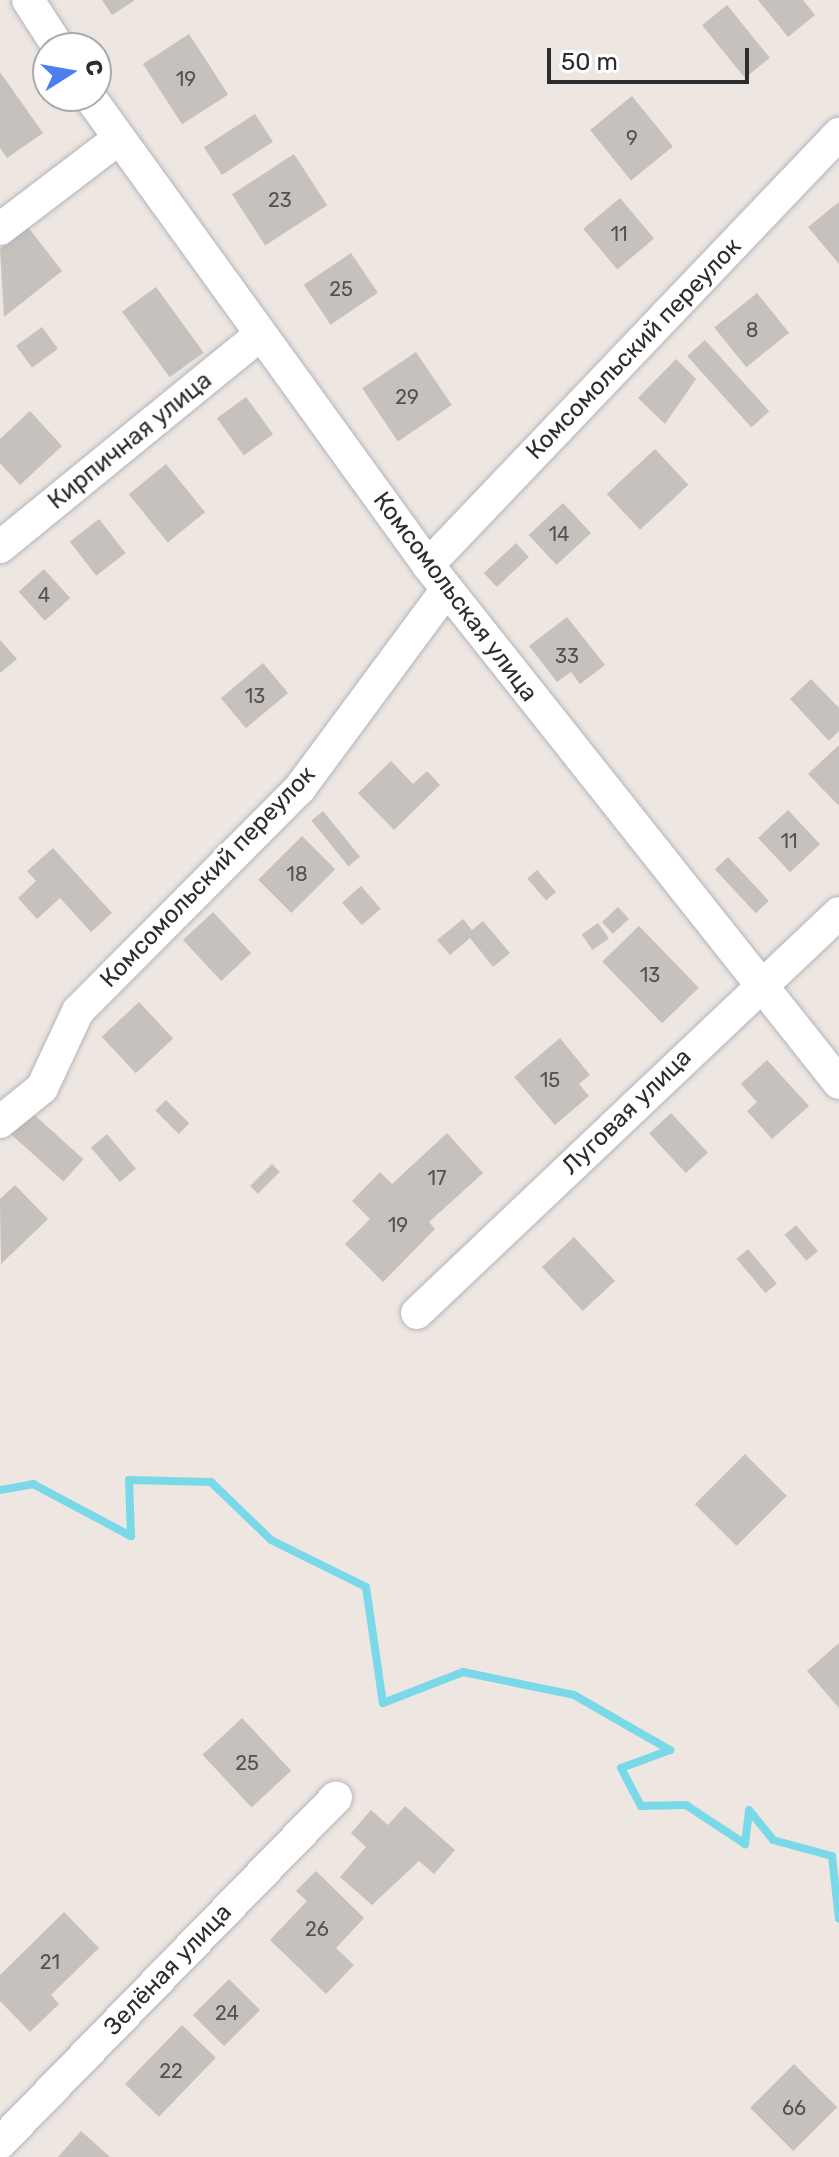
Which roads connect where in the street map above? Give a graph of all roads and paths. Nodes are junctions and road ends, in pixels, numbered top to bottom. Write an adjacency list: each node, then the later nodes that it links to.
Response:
1 (28, 0): 2 (street)
2 (49, 32)
3 (99, 112): 5 (street, Комсомольская улица)
4 (839, 134): 9 (street, Комсомольский переулок)
5 (117, 140): 6 (street); 7 (street, Комсомольская улица)
6 (0, 229)
7 (260, 335): 8 (street, Кирпичная улица); 9 (street, Комсомольская улица)
8 (0, 547)
9 (437, 577): 11 (street, Комсомольская улица); 13 (street, Комсомольский переулок)
10 (839, 913): 11 (street, Луговая улица)
11 (758, 988): 12 (street, Комсомольская улица); 14 (street, Луговая улица)
12 (839, 1083)
13 (0, 1122)
14 (417, 1313)
15 (336, 1797): 16 (street, Зелёная улица)
16 (0, 2143)

